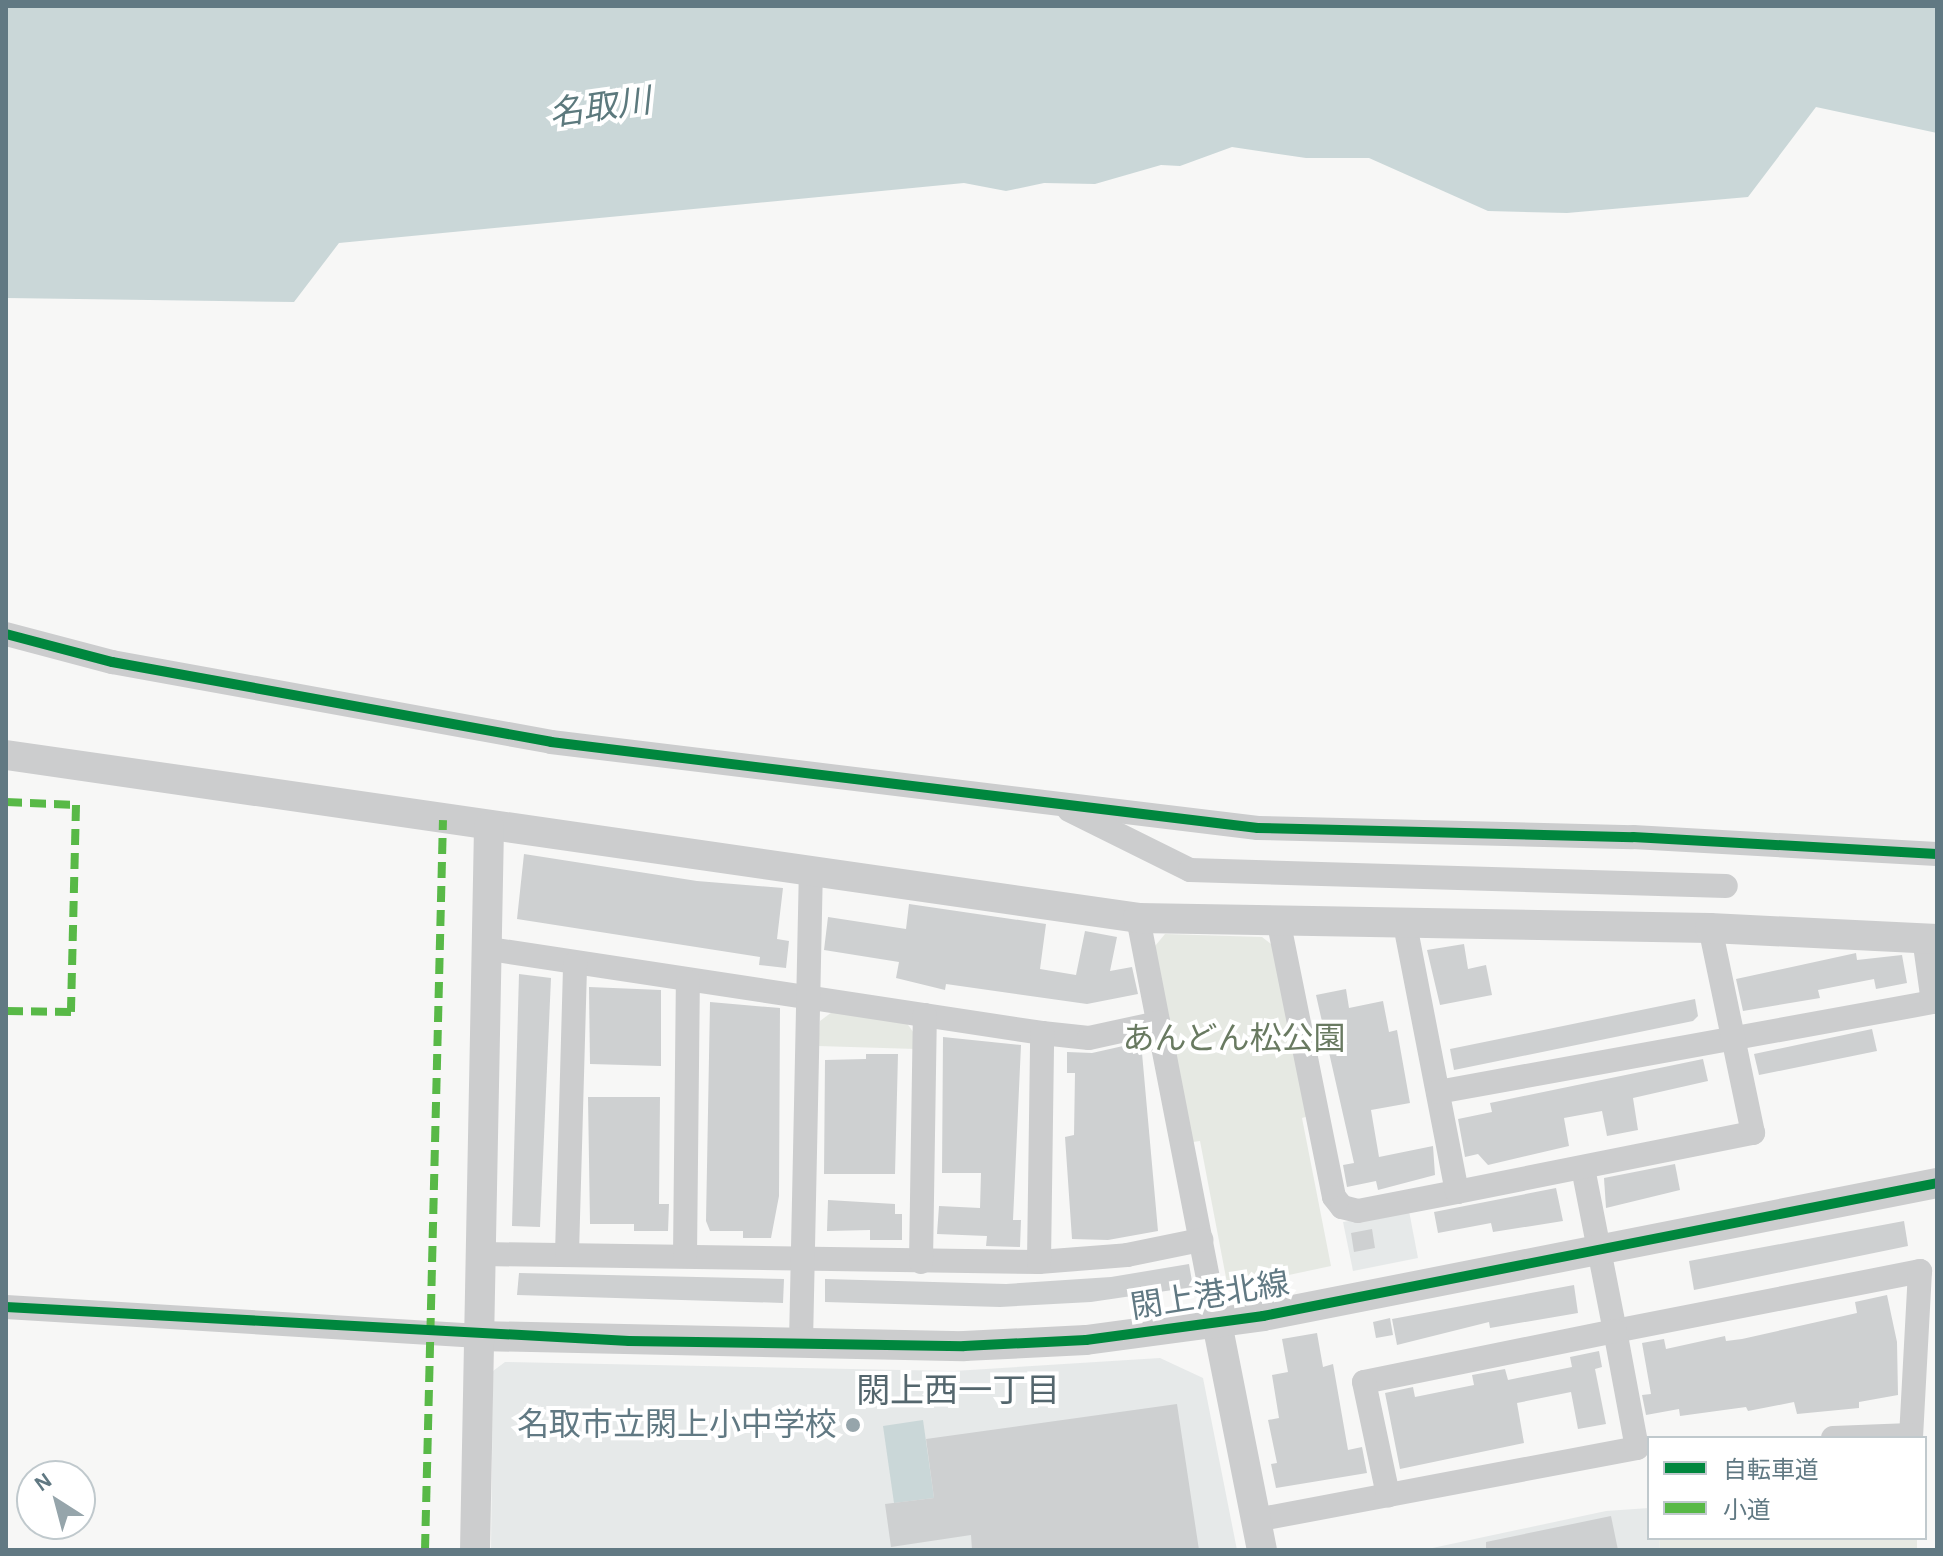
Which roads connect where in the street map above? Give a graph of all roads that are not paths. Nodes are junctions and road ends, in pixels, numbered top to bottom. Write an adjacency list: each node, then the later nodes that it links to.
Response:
1 (6, 634): 3 (street)
2 (6, 755): 4 (street)
3 (1052, 802): 5 (street); 7 (street)
4 (489, 827): 6 (street); 13 (street)
5 (1937, 854)
6 (811, 874): 8 (street); 16 (street)
7 (1726, 886)
8 (1138, 918): 9 (street); 18 (street)
9 (1279, 924): 10 (street); 24 (street)
10 (1405, 925): 11 (street); 21 (street)
11 (1710, 928): 12 (street); 20 (street)
12 (1931, 938): 20 (street)
13 (490, 949): 14 (street); 27 (street)
14 (575, 963): 15 (street); 28 (street)
15 (688, 981): 16 (street); 29 (street)
16 (809, 995): 17 (street); 30 (street)
17 (925, 1015): 19 (street); 31 (street)
18 (1158, 1023): 19 (street); 25 (street)
19 (1042, 1033): 32 (street)
20 (1733, 1038): 21 (street); 22 (street)
21 (1438, 1092): 24 (street)
22 (1583, 1168): 24 (street); 26 (street)
23 (1937, 1183): 26 (street, 閖上港北線)
24 (1457, 1192)
25 (1201, 1240): 32 (street); 34 (street)
26 (1598, 1249): 34 (street, 閖上港北線); 35 (street)
27 (483, 1254): 28 (street); 36 (street)
28 (567, 1254): 29 (street)
29 (685, 1256): 30 (street)
30 (803, 1258): 31 (street); 37 (street)
31 (921, 1262): 32 (street)
32 (1039, 1262)
33 (6, 1307): 36 (street)
34 (1217, 1323): 37 (street, 閖上港北線); 41 (street)
35 (1615, 1331): 38 (street); 39 (street); 40 (street)
36 (479, 1336): 37 (street, 閖上港北線); 42 (street)
37 (801, 1343)
38 (1885, 1436)
39 (1643, 1448): 40 (street)
40 (1388, 1495): 41 (street)
41 (1256, 1520): 43 (street)
42 (475, 1550)
43 (1262, 1550)

